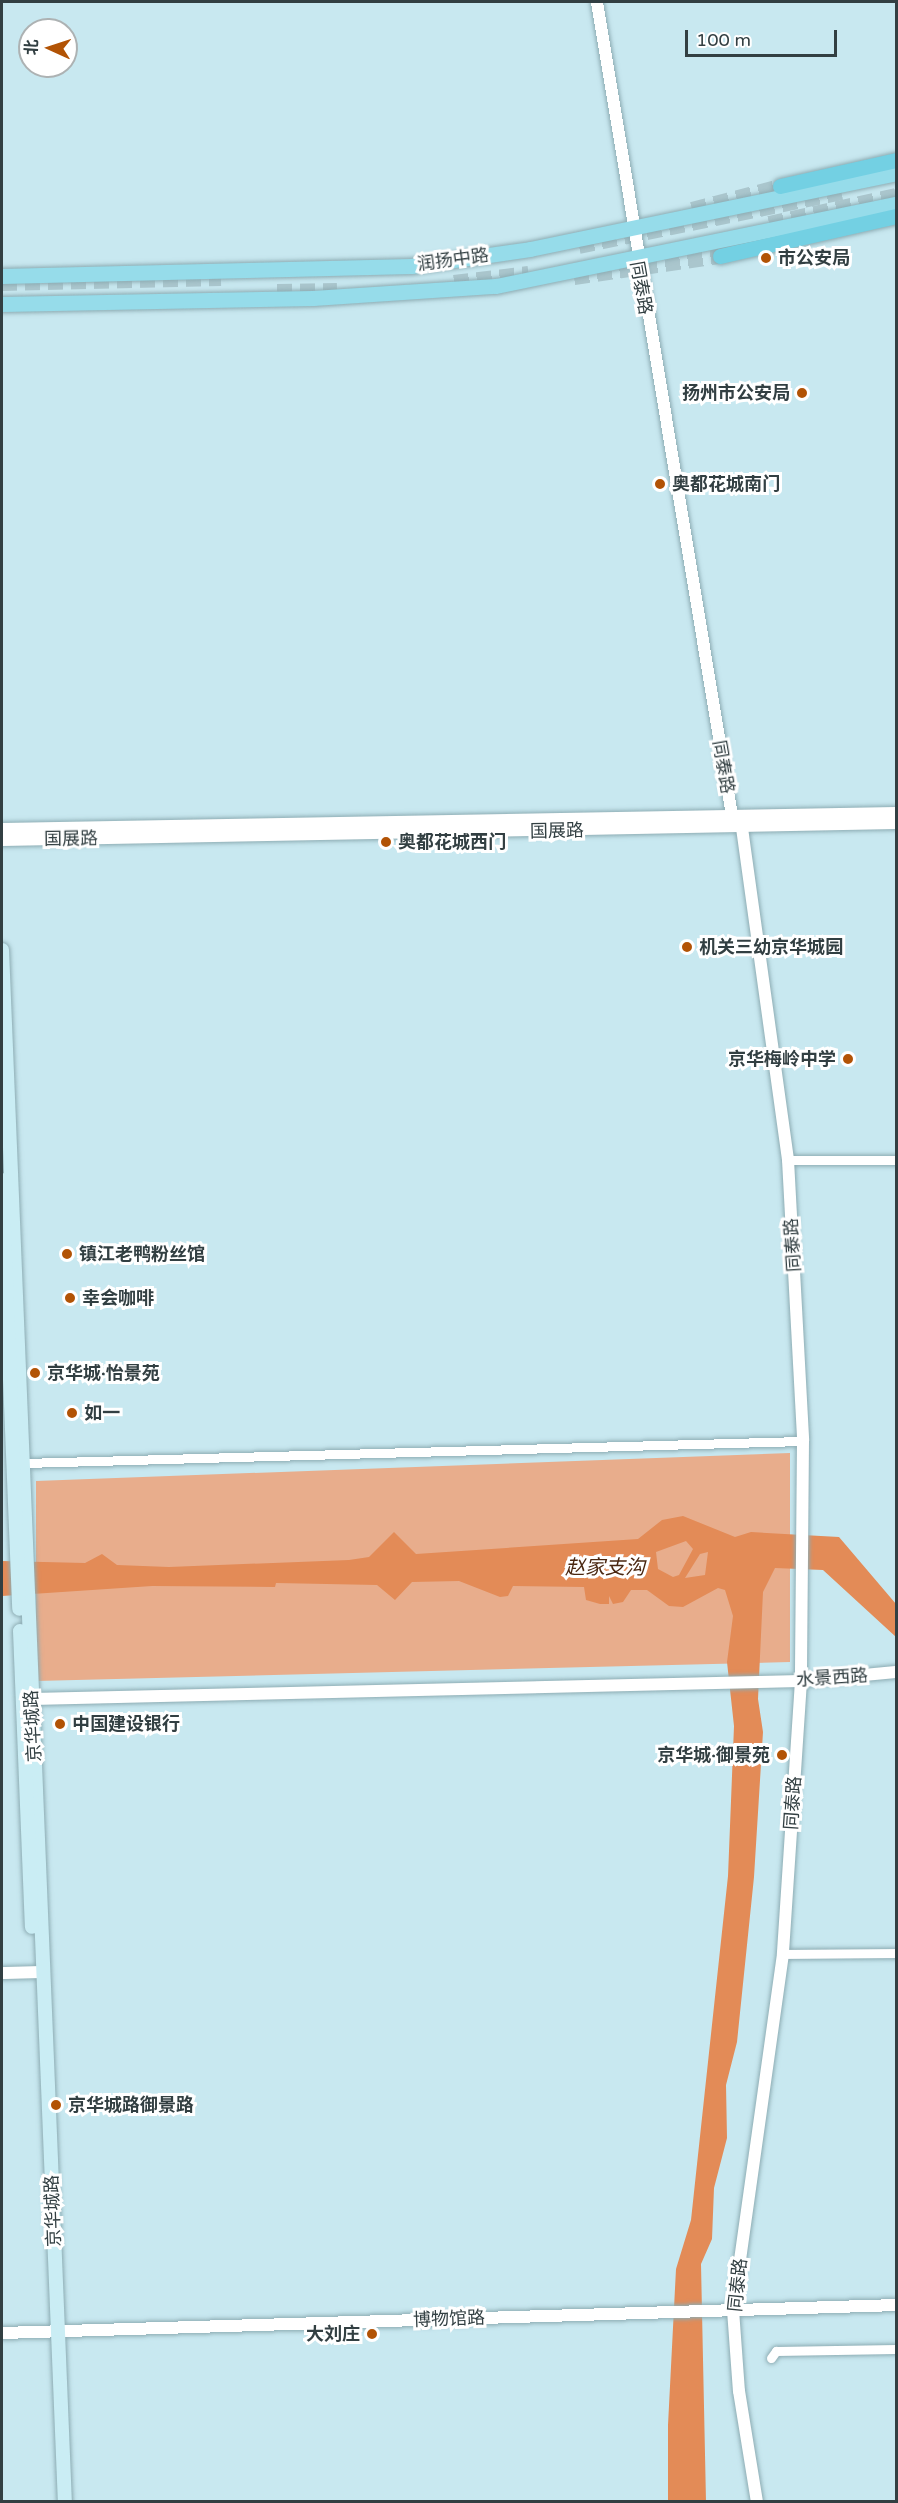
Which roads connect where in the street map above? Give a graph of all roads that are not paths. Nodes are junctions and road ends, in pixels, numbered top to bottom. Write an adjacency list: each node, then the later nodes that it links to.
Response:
1 (597, 2): 7 (street, 同泰路)
2 (897, 160): 4 (highway)
3 (897, 173): 7 (main road, 润扬中路)
4 (780, 186)
5 (897, 204): 9 (main road, 润扬中路)
6 (897, 216): 8 (highway)
7 (632, 230): 9 (street, 同泰路); 10 (main road, 润扬中路)
8 (720, 256)
9 (635, 258): 11 (main road, 润扬中路); 13 (street, 同泰路)
10 (2, 276)
11 (2, 304)
12 (897, 813): 13 (street, 国展路)
13 (732, 816): 15 (street, 同泰路); 16 (street, 国展路)
14 (897, 824): 15 (street, 国展路)
15 (742, 828): 17 (street, 国展路); 19 (street, 同泰路)
16 (2, 829)
17 (2, 840)
18 (2, 950): 21 (main road, 京华城路)
19 (788, 1160): 20 (street); 22 (street, 同泰路)
20 (897, 1160)
21 (4, 1186): 23 (main road, 京华城路); 24 (main road, 京华城路)
22 (803, 1441): 23 (street); 27 (street, 同泰路)
23 (24, 1462): 24 (main road, 京华城路)
24 (21, 1542): 25 (main road, 京华城路)
25 (24, 1622): 28 (main road, 京华城路); 31 (main road, 京华城路)
26 (897, 1672): 27 (street, 水景西路)
27 (801, 1681): 28 (street, 水景西路); 30 (street, 同泰路)
28 (32, 1699): 31 (main road, 京华城路)
29 (897, 1953): 30 (street)
30 (783, 1954): 34 (street, 同泰路)
31 (39, 1972): 32 (street); 35 (main road, 京华城路)
32 (2, 1973)
33 (897, 2305): 34 (street, 博物馆路)
34 (734, 2310): 35 (street, 博物馆路); 41 (street, 同泰路)
35 (53, 2333): 36 (street, 博物馆路); 39 (main road, 京华城路); 40 (main road, 京华城路)
36 (2, 2334)
37 (897, 2349): 38 (street)
38 (771, 2358)
39 (56, 2502)
40 (65, 2502)
41 (757, 2502)

